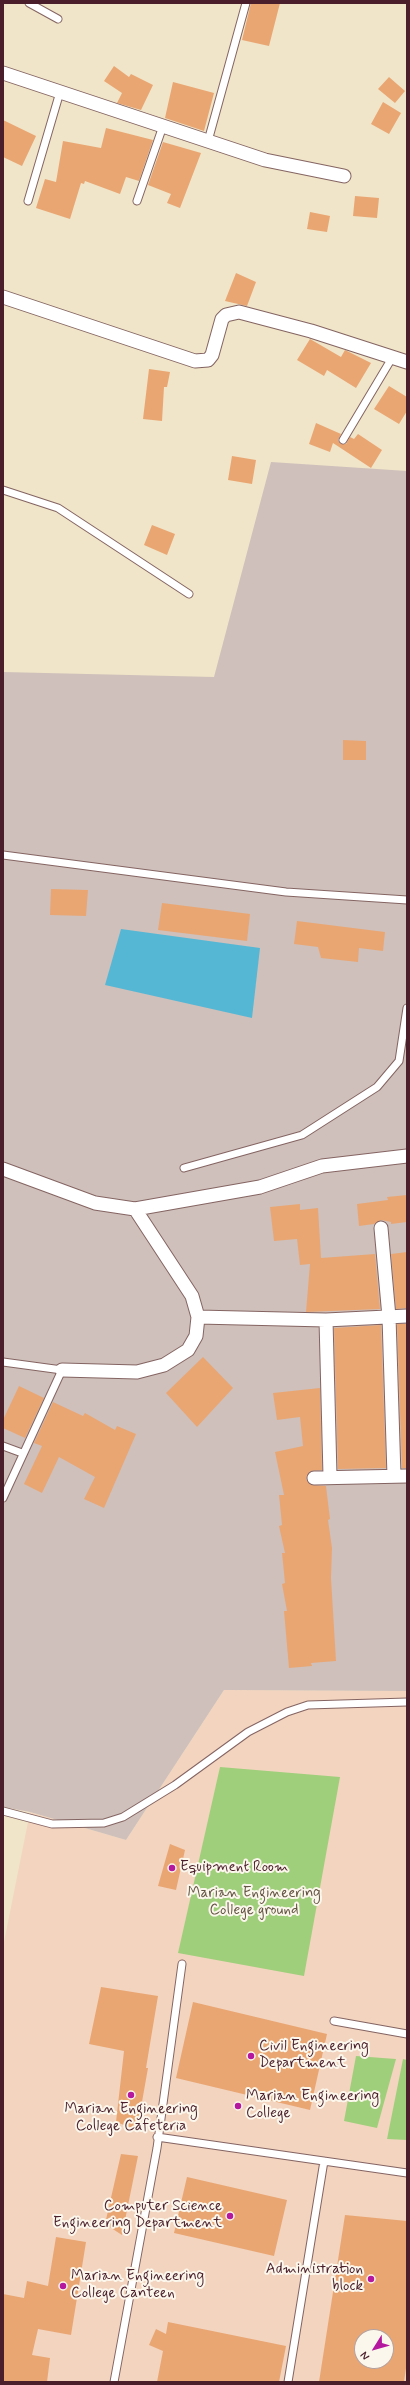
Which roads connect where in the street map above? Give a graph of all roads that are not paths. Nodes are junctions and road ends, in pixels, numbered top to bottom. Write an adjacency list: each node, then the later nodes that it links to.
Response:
1 (30, 3): 3 (lane)
2 (246, 3): 7 (lane)
3 (58, 19)
4 (3, 73): 5 (street)
5 (60, 92): 6 (street); 9 (lane)
6 (163, 126): 7 (street); 10 (lane)
7 (208, 141): 8 (street)
8 (344, 176)
9 (28, 201)
10 (137, 201)
11 (3, 297): 12 (street)
12 (392, 358): 13 (street); 14 (lane)
13 (407, 362)
14 (343, 440)
15 (3, 490): 16 (lane)
16 (189, 594)
17 (3, 855): 18 (lane)
18 (407, 900)
19 (407, 1008): 21 (lane)
20 (407, 1156): 23 (street)
21 (184, 1168)
22 (3, 1169): 23 (street)
23 (135, 1209): 26 (street)
24 (381, 1228): 27 (street)
25 (407, 1316): 27 (street)
26 (198, 1317): 28 (street); 30 (street)
27 (389, 1317): 28 (street); 34 (street)
28 (326, 1320): 33 (street)
29 (3, 1362): 30 (lane)
30 (62, 1370): 32 (lane)
31 (3, 1446): 32 (lane)
32 (22, 1453): 36 (lane)
33 (330, 1476): 34 (street); 35 (street)
34 (401, 1476)
35 (314, 1478)
36 (3, 1498)
37 (407, 1702): 38 (lane)
38 (3, 1811)
39 (182, 1964): 42 (lane)
40 (334, 2021): 41 (lane)
41 (407, 2034)
42 (157, 2137): 43 (lane); 45 (lane)
43 (324, 2161): 44 (lane); 46 (lane)
44 (407, 2173)
45 (114, 2382)
46 (288, 2382)

